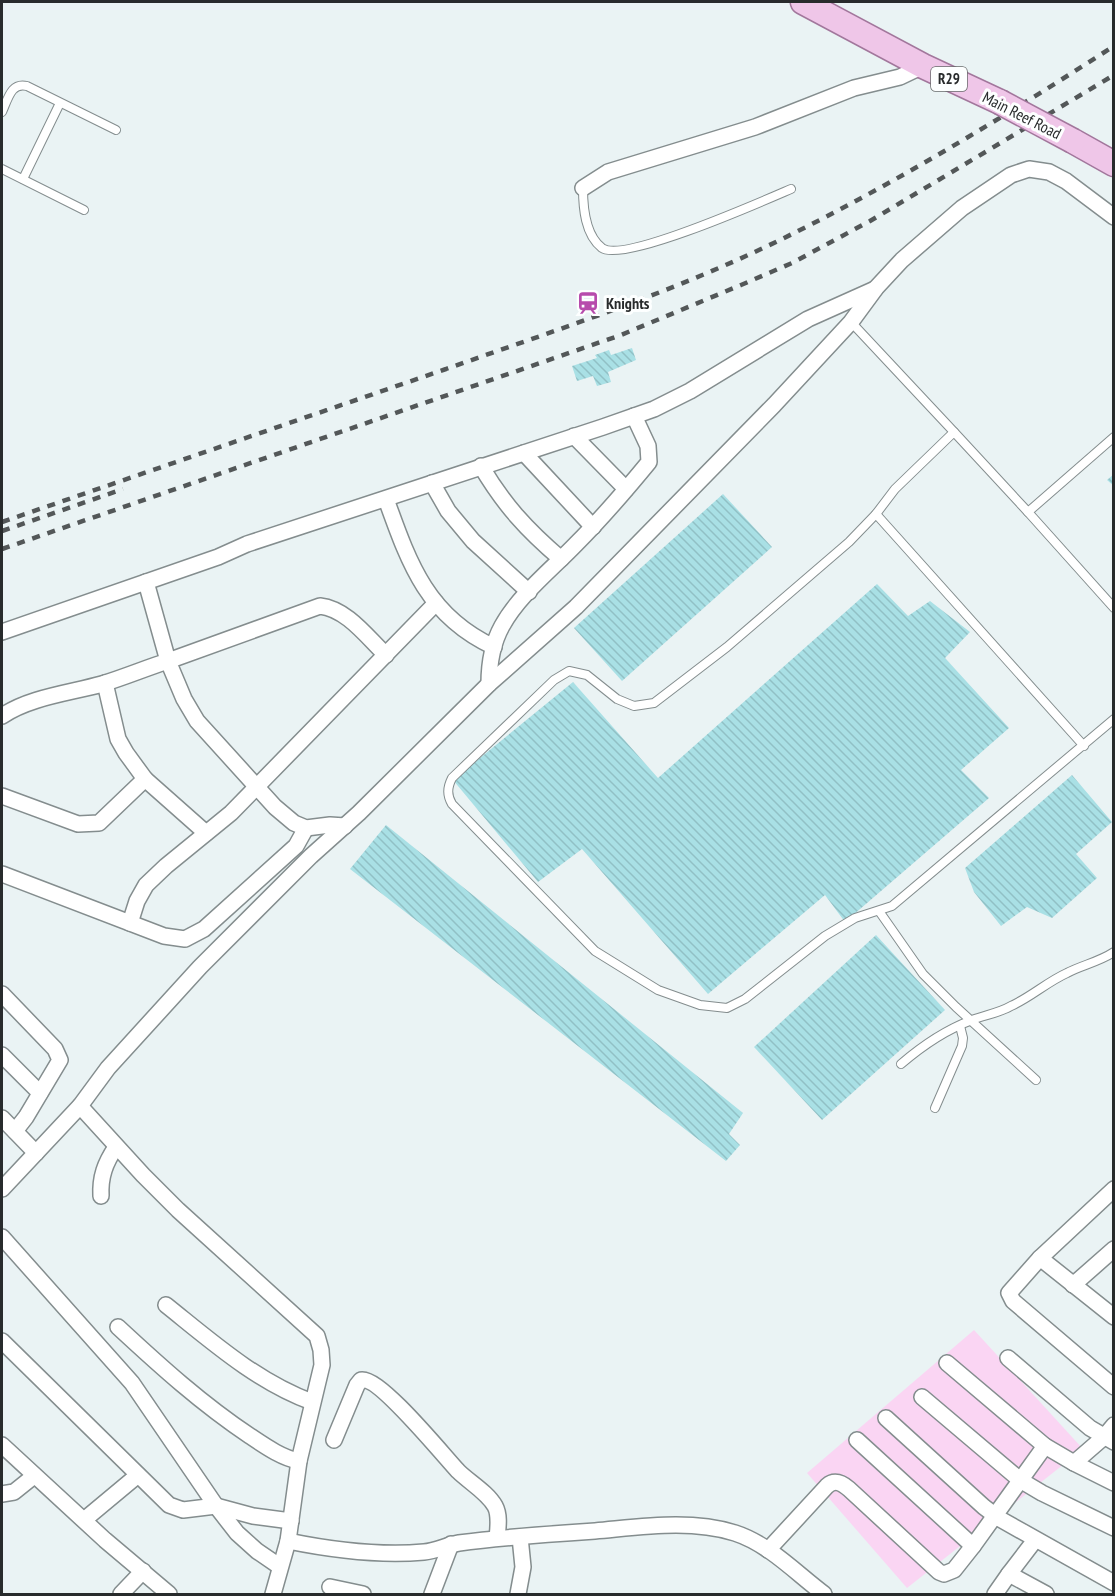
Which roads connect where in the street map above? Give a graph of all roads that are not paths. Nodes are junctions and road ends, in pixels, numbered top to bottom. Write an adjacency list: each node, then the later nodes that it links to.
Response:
1 (803, 2): 2 (main road, Main Reef Road / R29)
2 (923, 66): 6 (main road, Main Reef Road / R29, bridge); 9 (street)
3 (60, 103): 4 (lane); 5 (lane); 8 (lane)
4 (2, 112)
5 (116, 130)
6 (1113, 164)
7 (2, 169): 8 (lane)
8 (23, 180): 11 (lane)
9 (583, 188): 10 (lane)
10 (790, 189)
11 (84, 210)
12 (1113, 217): 13 (street)
13 (876, 288): 14 (street); 15 (street)
14 (852, 322): 16 (lane); 37 (street)
15 (634, 416): 17 (street); 22 (street)
16 (954, 432): 24 (lane); 25 (lane)
17 (574, 436): 19 (street); 22 (street)
18 (1113, 437): 24 (lane)
19 (524, 453): 20 (street); 26 (street)
20 (481, 466): 21 (street); 27 (street)
21 (432, 483): 23 (street); 29 (street)
22 (626, 489): 26 (street)
23 (386, 499): 28 (street); 30 (street)
24 (1028, 513): 31 (lane)
25 (876, 514): 40 (lane); 48 (lane)
26 (593, 527): 27 (street)
27 (561, 559): 29 (street)
28 (146, 582): 32 (street); 35 (street)
29 (529, 592): 33 (street)
30 (436, 603): 33 (street); 34 (street)
31 (1113, 608)
32 (2, 632)
33 (494, 647): 37 (street)
34 (386, 655): 35 (street); 42 (street)
35 (168, 661): 36 (street); 42 (street)
36 (105, 683): 38 (street); 41 (street)
37 (489, 684): 44 (street)
38 (2, 716)
39 (1113, 719): 40 (lane)
40 (1084, 746): 48 (lane)
41 (145, 779): 43 (street); 46 (street)
42 (257, 788): 45 (street); 46 (street)
43 (2, 796)
44 (345, 826): 45 (street); 58 (street)
45 (306, 828): 49 (street)
46 (206, 833): 49 (street)
47 (2, 874): 49 (street)
48 (879, 910): 52 (lane)
49 (130, 923)
50 (1113, 952): 52 (lane)
51 (2, 994): 57 (street)
52 (970, 1020): 53 (lane); 56 (lane)
53 (960, 1026): 55 (lane); 59 (lane)
54 (2, 1055): 57 (street)
55 (901, 1064)
56 (1036, 1080)
57 (40, 1094): 61 (street)
58 (80, 1106): 62 (street); 63 (street)
59 (935, 1108)
60 (2, 1118): 61 (street)
61 (15, 1131): 63 (street)
62 (117, 1147): 66 (street); 79 (street)
63 (36, 1152): 64 (street)
64 (2, 1189)
65 (1113, 1189): 69 (street)
66 (101, 1197)
67 (2, 1237): 93 (street)
68 (1113, 1249): 70 (street)
69 (1040, 1258): 70 (street); 77 (street)
70 (1073, 1285): 72 (street)
71 (166, 1305): 79 (street)
72 (1111, 1311)
73 (118, 1327): 86 (street)
74 (2, 1341): 88 (street)
75 (1008, 1358): 81 (street)
76 (947, 1363): 85 (street)
77 (1113, 1387)
78 (922, 1397): 90 (street)
79 (312, 1402): 86 (street)
80 (886, 1418): 94 (street)
81 (1110, 1435): 87 (street)
82 (334, 1440): 99 (street)
83 (857, 1440): 103 (street)
84 (2, 1446): 89 (street)
85 (1045, 1446): 87 (street); 90 (street)
86 (299, 1461): 96 (street)
87 (1074, 1463): 91 (street)
88 (138, 1475): 93 (street); 95 (street)
89 (34, 1476): 92 (street); 95 (street)
90 (1020, 1480): 94 (street); 97 (street)
91 (1113, 1483)
92 (2, 1494)
93 (216, 1506): 96 (street); 105 (street)
94 (994, 1515): 100 (street); 103 (street)
95 (84, 1520): 106 (street)
96 (291, 1521): 101 (street)
97 (1113, 1528)
98 (520, 1537): 99 (street); 104 (street); 115 (street)
99 (497, 1538): 102 (street)
100 (1035, 1540): 107 (street); 108 (street)
101 (288, 1541): 102 (street); 105 (street)
102 (451, 1544): 114 (street)
103 (973, 1546): 104 (street)
104 (768, 1550): 116 (street)
105 (279, 1566): 112 (street)
106 (143, 1571): 110 (street); 111 (street)
107 (1008, 1574): 117 (street); 118 (street)
108 (1113, 1583)
109 (330, 1587): 113 (street)
110 (121, 1594)
111 (169, 1594)
112 (273, 1594)
113 (363, 1594)
114 (432, 1594)
115 (518, 1594)
116 (824, 1594)
117 (995, 1594)
118 (1046, 1594)

